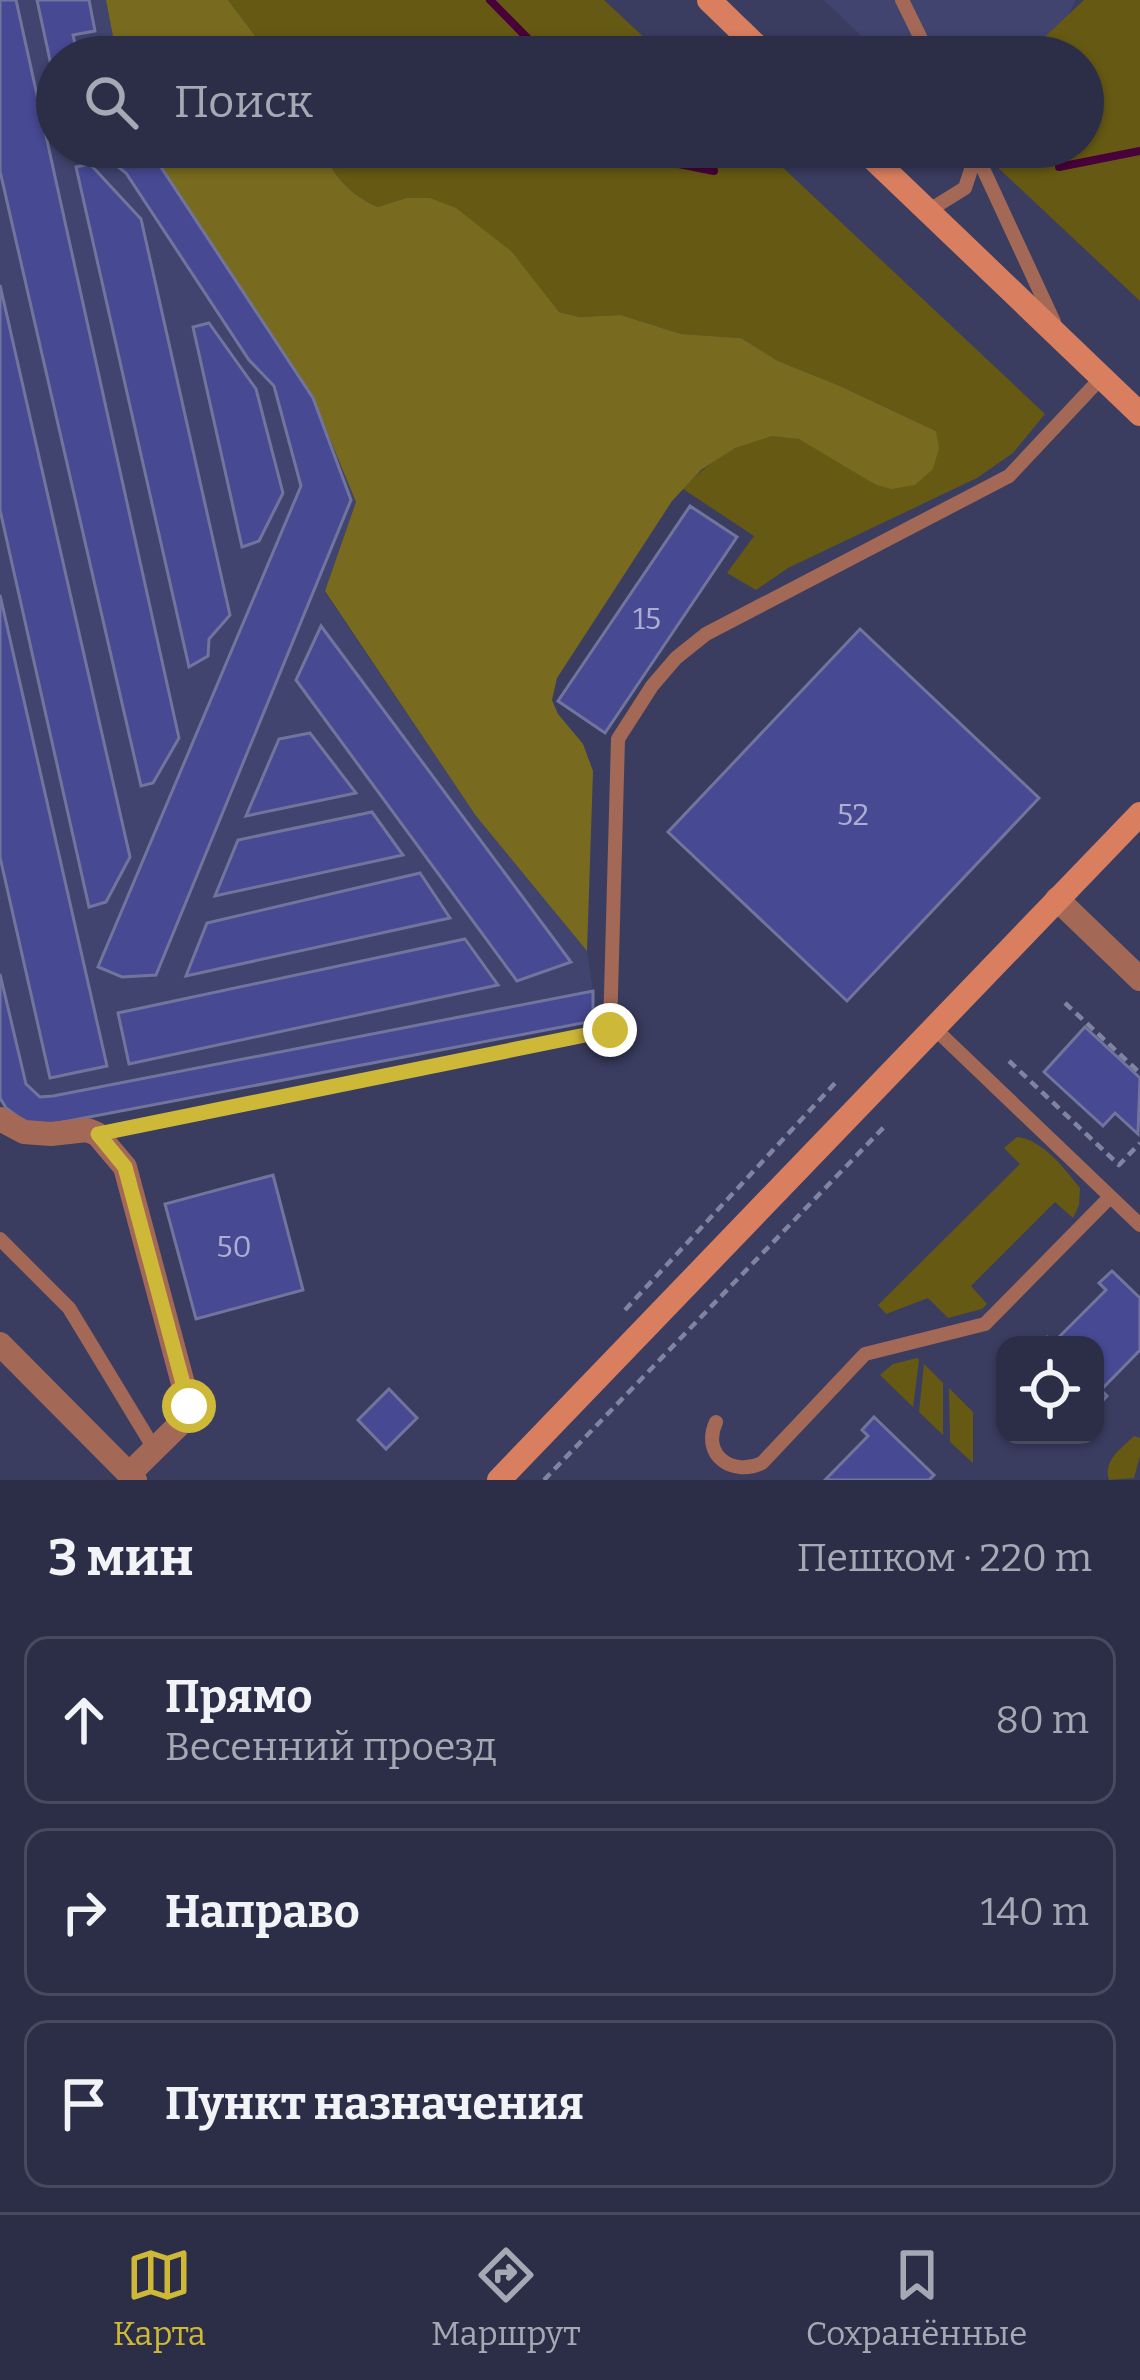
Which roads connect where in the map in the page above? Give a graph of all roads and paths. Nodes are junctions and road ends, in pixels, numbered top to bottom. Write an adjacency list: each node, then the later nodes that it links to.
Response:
1 (709, 0): 3 (street)
2 (902, 0): 4 (lane)
3 (746, 36)
4 (920, 36)
5 (884, 168): 8 (street)
6 (970, 168): 8 (lane)
7 (982, 168): 9 (lane)
8 (928, 211): 9 (street)
9 (1063, 341): 10 (street)
10 (1101, 377): 11 (street); 17 (lane)
11 (1140, 414)
12 (1140, 814): 13 (street)
13 (1057, 899): 14 (street); 16 (street)
14 (1140, 979)
15 (1065, 1003): 19 (path)
16 (933, 1027): 25 (lane); 33 (street)
17 (610, 1030): 23 (path)
18 (1009, 1061): 24 (path)
19 (1140, 1073)
20 (838, 1081): 28 (path)
21 (0, 1119): 23 (street)
22 (885, 1126): 34 (path)
23 (98, 1134): 31 (street)
24 (1140, 1143)
25 (1110, 1196): 26 (lane); 30 (lane)
26 (1140, 1225)
27 (0, 1239): 31 (lane)
28 (612, 1324)
29 (0, 1344): 32 (street)
30 (716, 1422)
31 (155, 1450): 32 (street)
32 (132, 1477)
33 (499, 1480)
34 (544, 1480)

